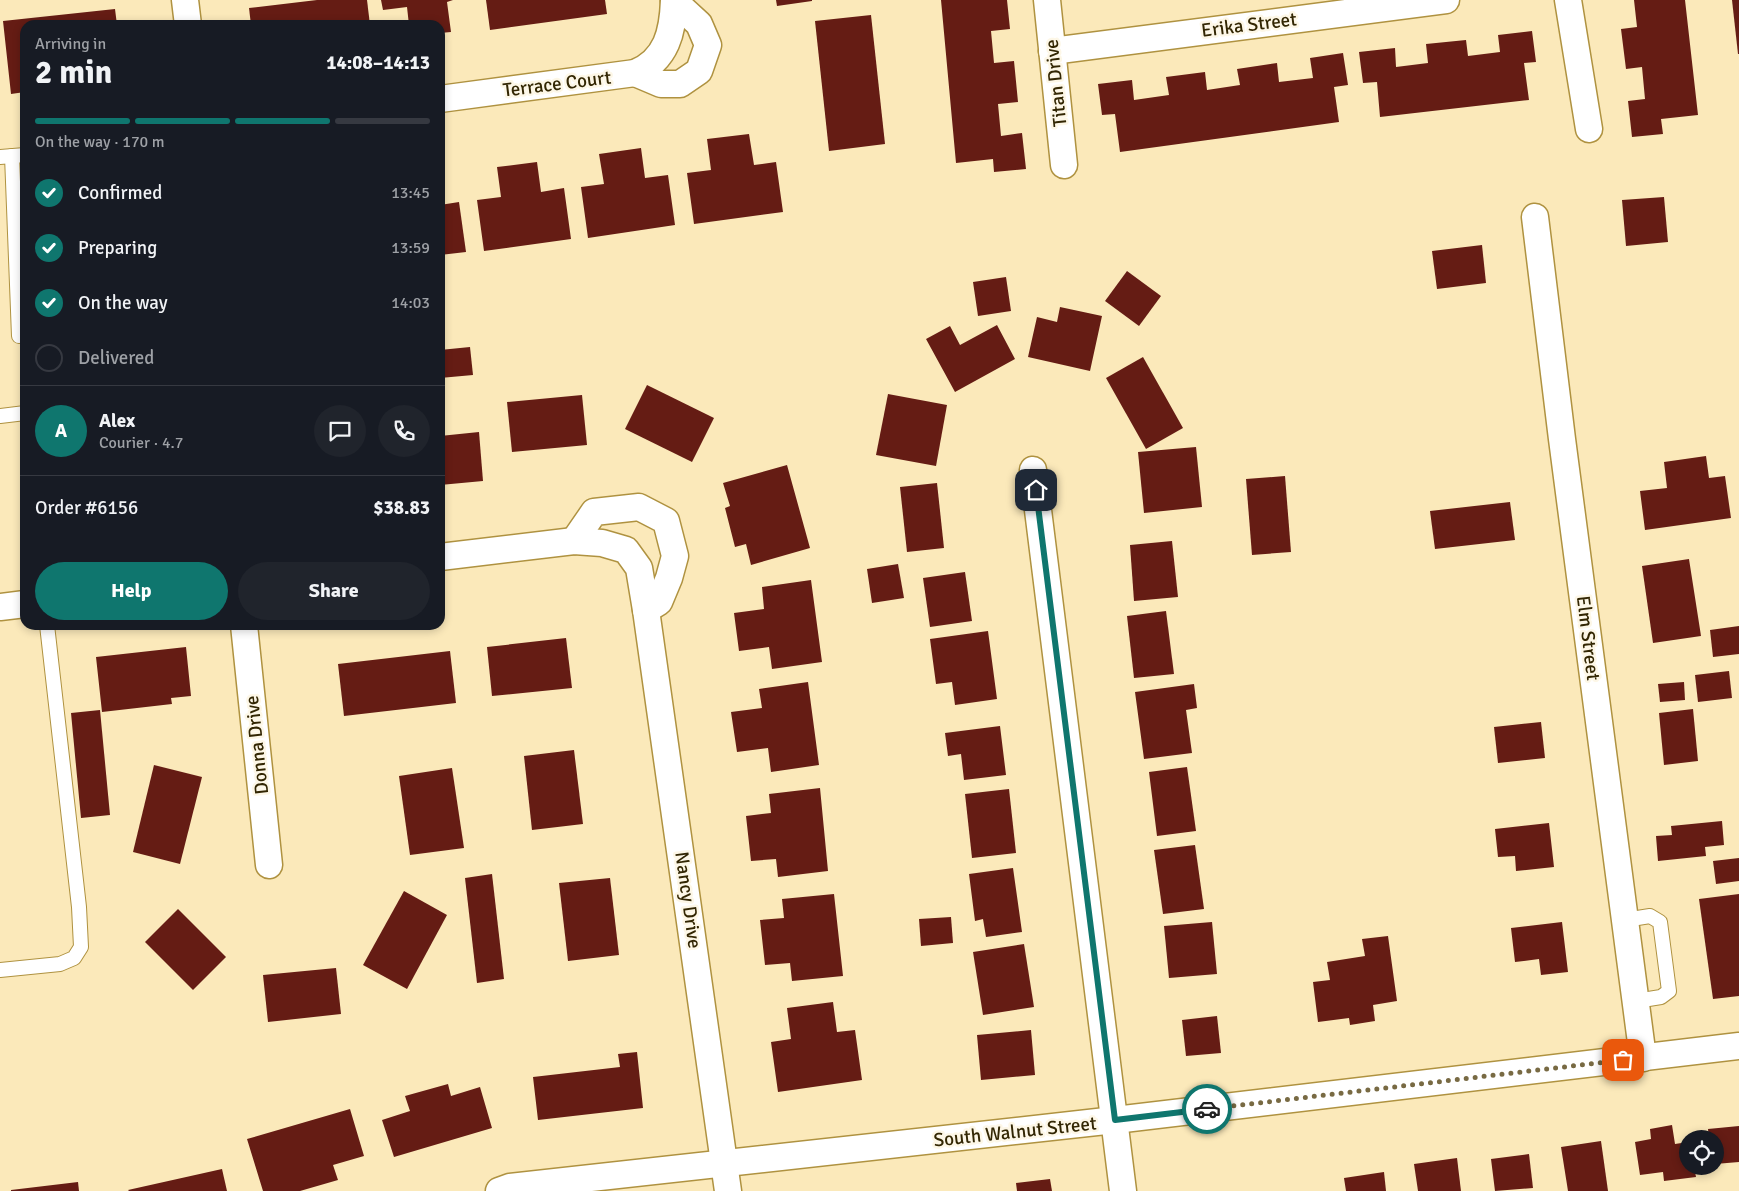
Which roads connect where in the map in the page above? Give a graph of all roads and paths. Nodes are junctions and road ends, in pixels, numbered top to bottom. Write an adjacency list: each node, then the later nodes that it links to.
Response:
1 (185, 0): 6 (street)
2 (1047, 0): 7 (street, Titan Drive)
3 (1446, 0): 7 (street, Erika Street)
4 (1568, 0): 10 (street)
5 (674, 1): 8 (street, Terrace Court); 8 (street)
6 (187, 20)
7 (1052, 51): 12 (street, Titan Drive)
8 (635, 73): 9 (street, Terrace Court)
9 (445, 98)
10 (1589, 129)
11 (12, 156): 14 (lane)
12 (1064, 165)
13 (1535, 217): 26 (street, Elm Street)
14 (19, 336)
15 (20, 414): 16 (lane)
16 (0, 416)
17 (1033, 470): 31 (street)
18 (574, 541): 19 (street); 22 (street, Nancy Drive); 22 (street)
19 (445, 556)
20 (20, 605): 21 (street)
21 (0, 607)
22 (646, 610): 32 (street, Nancy Drive)
23 (48, 630): 27 (lane)
24 (245, 630): 25 (street, Donna Drive)
25 (269, 865)
26 (1625, 920): 28 (street, Elm Street); 28 (lane)
27 (0, 970)
28 (1636, 1000): 30 (street, Elm Street)
29 (1739, 1046): 30 (street, South Walnut Street)
30 (1643, 1058): 31 (street, South Walnut Street)
31 (1115, 1120): 32 (street, South Walnut Street); 35 (street)
32 (725, 1164): 33 (street, South Walnut Street); 34 (street, Nancy Drive)
33 (499, 1191)
34 (728, 1191)
35 (1123, 1191)

